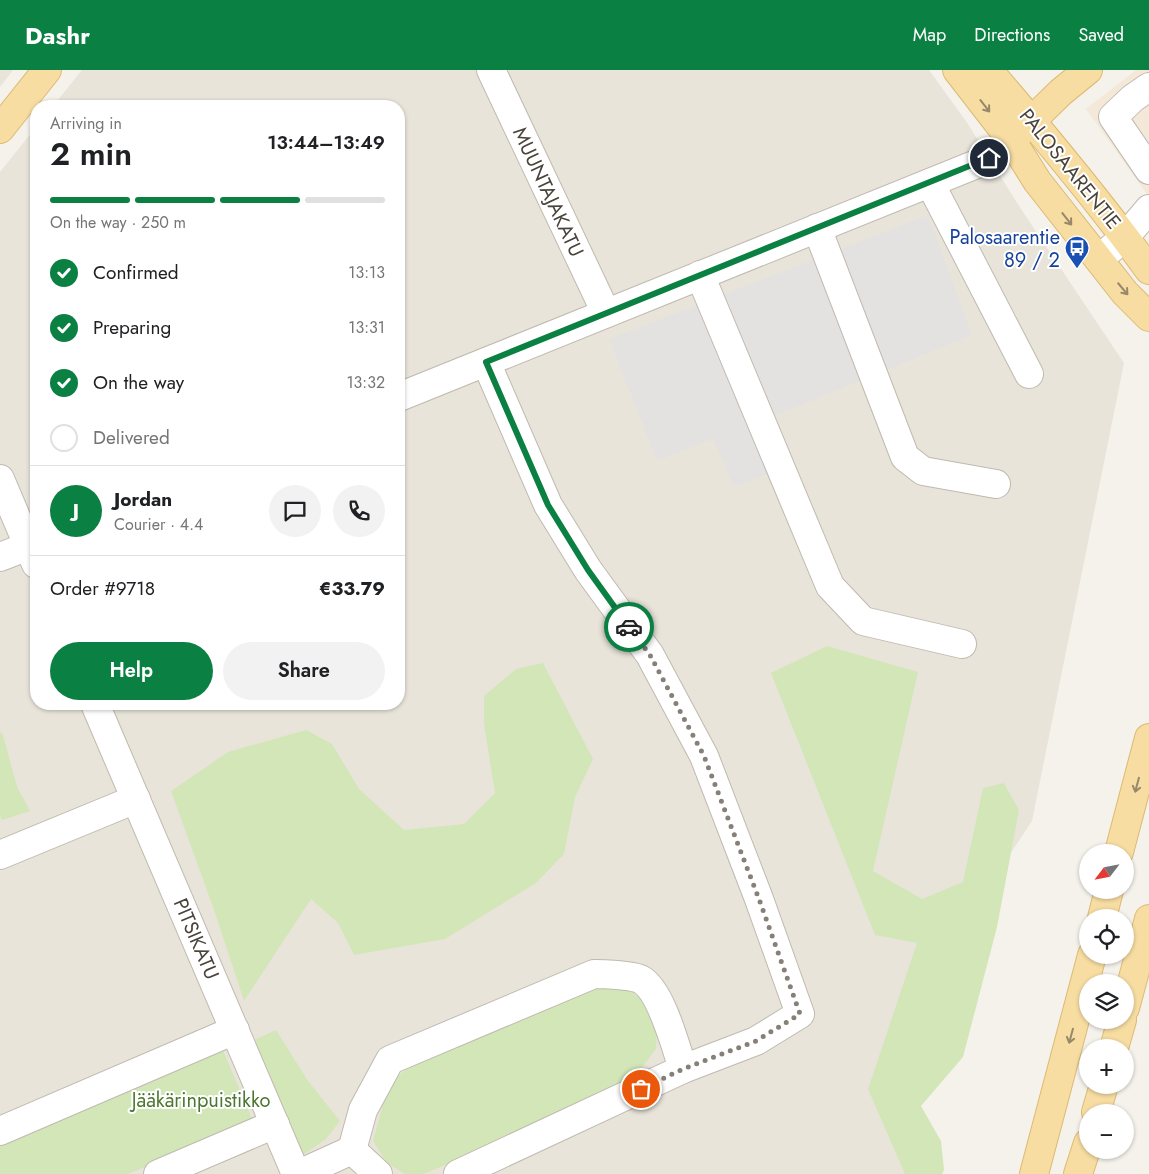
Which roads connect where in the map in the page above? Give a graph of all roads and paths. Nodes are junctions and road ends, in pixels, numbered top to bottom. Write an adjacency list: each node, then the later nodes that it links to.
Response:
1 (47, 70): 8 (main road)
2 (491, 70): 18 (street, MUUNTAJAKATU)
3 (958, 70): 9 (main road, PALOSAARENTIE, one-way to 9)
4 (988, 70): 7 (main road, PALOSAARENTIE)
5 (1088, 70): 7 (main road)
6 (1149, 87): 10 (street)
7 (1031, 120): 9 (main road); 14 (main road, PALOSAARENTIE)
8 (0, 129)
9 (1012, 141): 11 (street); 15 (main road, PALOSAARENTIE, one-way to 15)
10 (1149, 170)
11 (930, 183): 13 (street); 21 (street)
12 (1149, 208): 14 (street)
13 (817, 228): 17 (street); 24 (street)
14 (1125, 237): 15 (street); 16 (main road, PALOSAARENTIE)
15 (1100, 260): 19 (main road, PALOSAARENTIE, one-way to 19)
16 (1149, 270)
17 (700, 275): 18 (street); 28 (street)
18 (606, 313): 20 (street)
19 (1149, 317)
20 (486, 362): 22 (street); 38 (street)
21 (1029, 374)
22 (405, 395)
23 (0, 479): 25 (street)
24 (996, 484)
25 (30, 543)
26 (30, 552): 27 (street)
27 (0, 557)
28 (962, 644)
29 (99, 710): 31 (street, PITSIKATU)
30 (1149, 738): 32 (main road, one-way to 32)
31 (136, 798): 33 (street); 37 (street, PITSIKATU)
32 (1121, 844)
33 (0, 855)
34 (1148, 927): 36 (main road)
35 (1090, 964): 47 (main road, one-way to 47)
36 (1134, 976)
37 (235, 1030): 39 (street, PITSIKATU); 40 (street)
38 (683, 1069): 41 (street); 46 (street)
39 (275, 1124): 43 (street); 44 (street, PITSIKATU)
40 (0, 1131)
41 (352, 1150): 44 (street); 45 (street)
42 (1083, 1159): 48 (main road)
43 (158, 1174)
44 (298, 1174)
45 (378, 1174)
46 (458, 1174)
47 (1034, 1174)
48 (1078, 1174)

